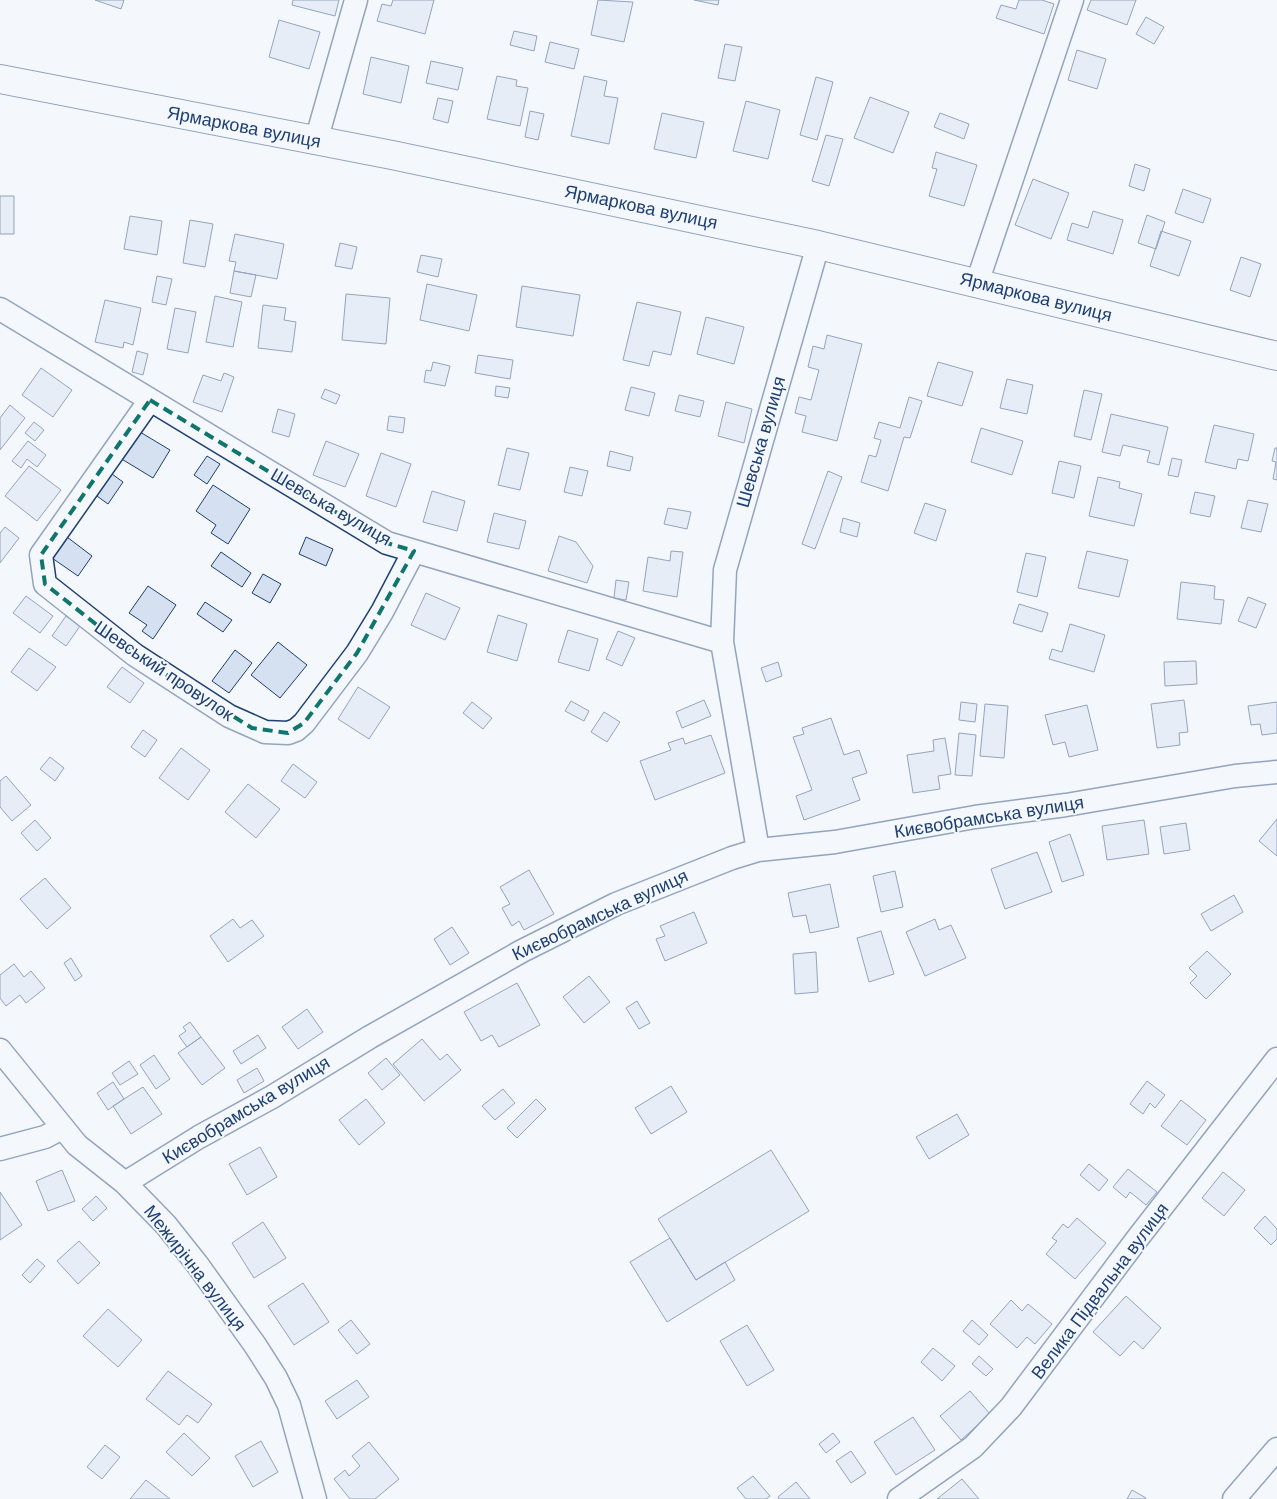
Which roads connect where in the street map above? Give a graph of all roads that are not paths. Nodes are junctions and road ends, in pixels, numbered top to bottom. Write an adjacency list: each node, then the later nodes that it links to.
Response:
1 (356, 0): 4 (street)
2 (1072, 0): 6 (street)
3 (0, 79): 4 (street, Ярмаркова вулиця)
4 (316, 141): 5 (street, Ярмаркова вулиця)
5 (818, 245): 6 (street, Ярмаркова вулиця); 11 (street, Шевська вулиця)
6 (977, 283): 8 (street, Ярмаркова вулиця)
7 (0, 309): 9 (street, Шевська вулиця)
8 (1277, 356)
9 (150, 400): 10 (street, Шевська вулиця); 10 (street, Шевський провулок)
10 (414, 551): 11 (street, Шевська вулиця)
11 (722, 642): 13 (street, Шевська вулиця)
12 (1277, 772): 13 (street, Києвобрамська вулиця)
13 (758, 850): 18 (street, Києвобрамська вулиця)
14 (0, 1050): 16 (street, Межирічна вулиця)
15 (1277, 1059): 21 (street, Велика Підвальна вулиця)
16 (62, 1128): 17 (street); 18 (street, Межирічна вулиця)
17 (0, 1149)
18 (125, 1183): 20 (street, Межирічна вулиця)
19 (1277, 1449): 22 (street)
20 (315, 1499)
21 (899, 1499)
22 (1234, 1499)

